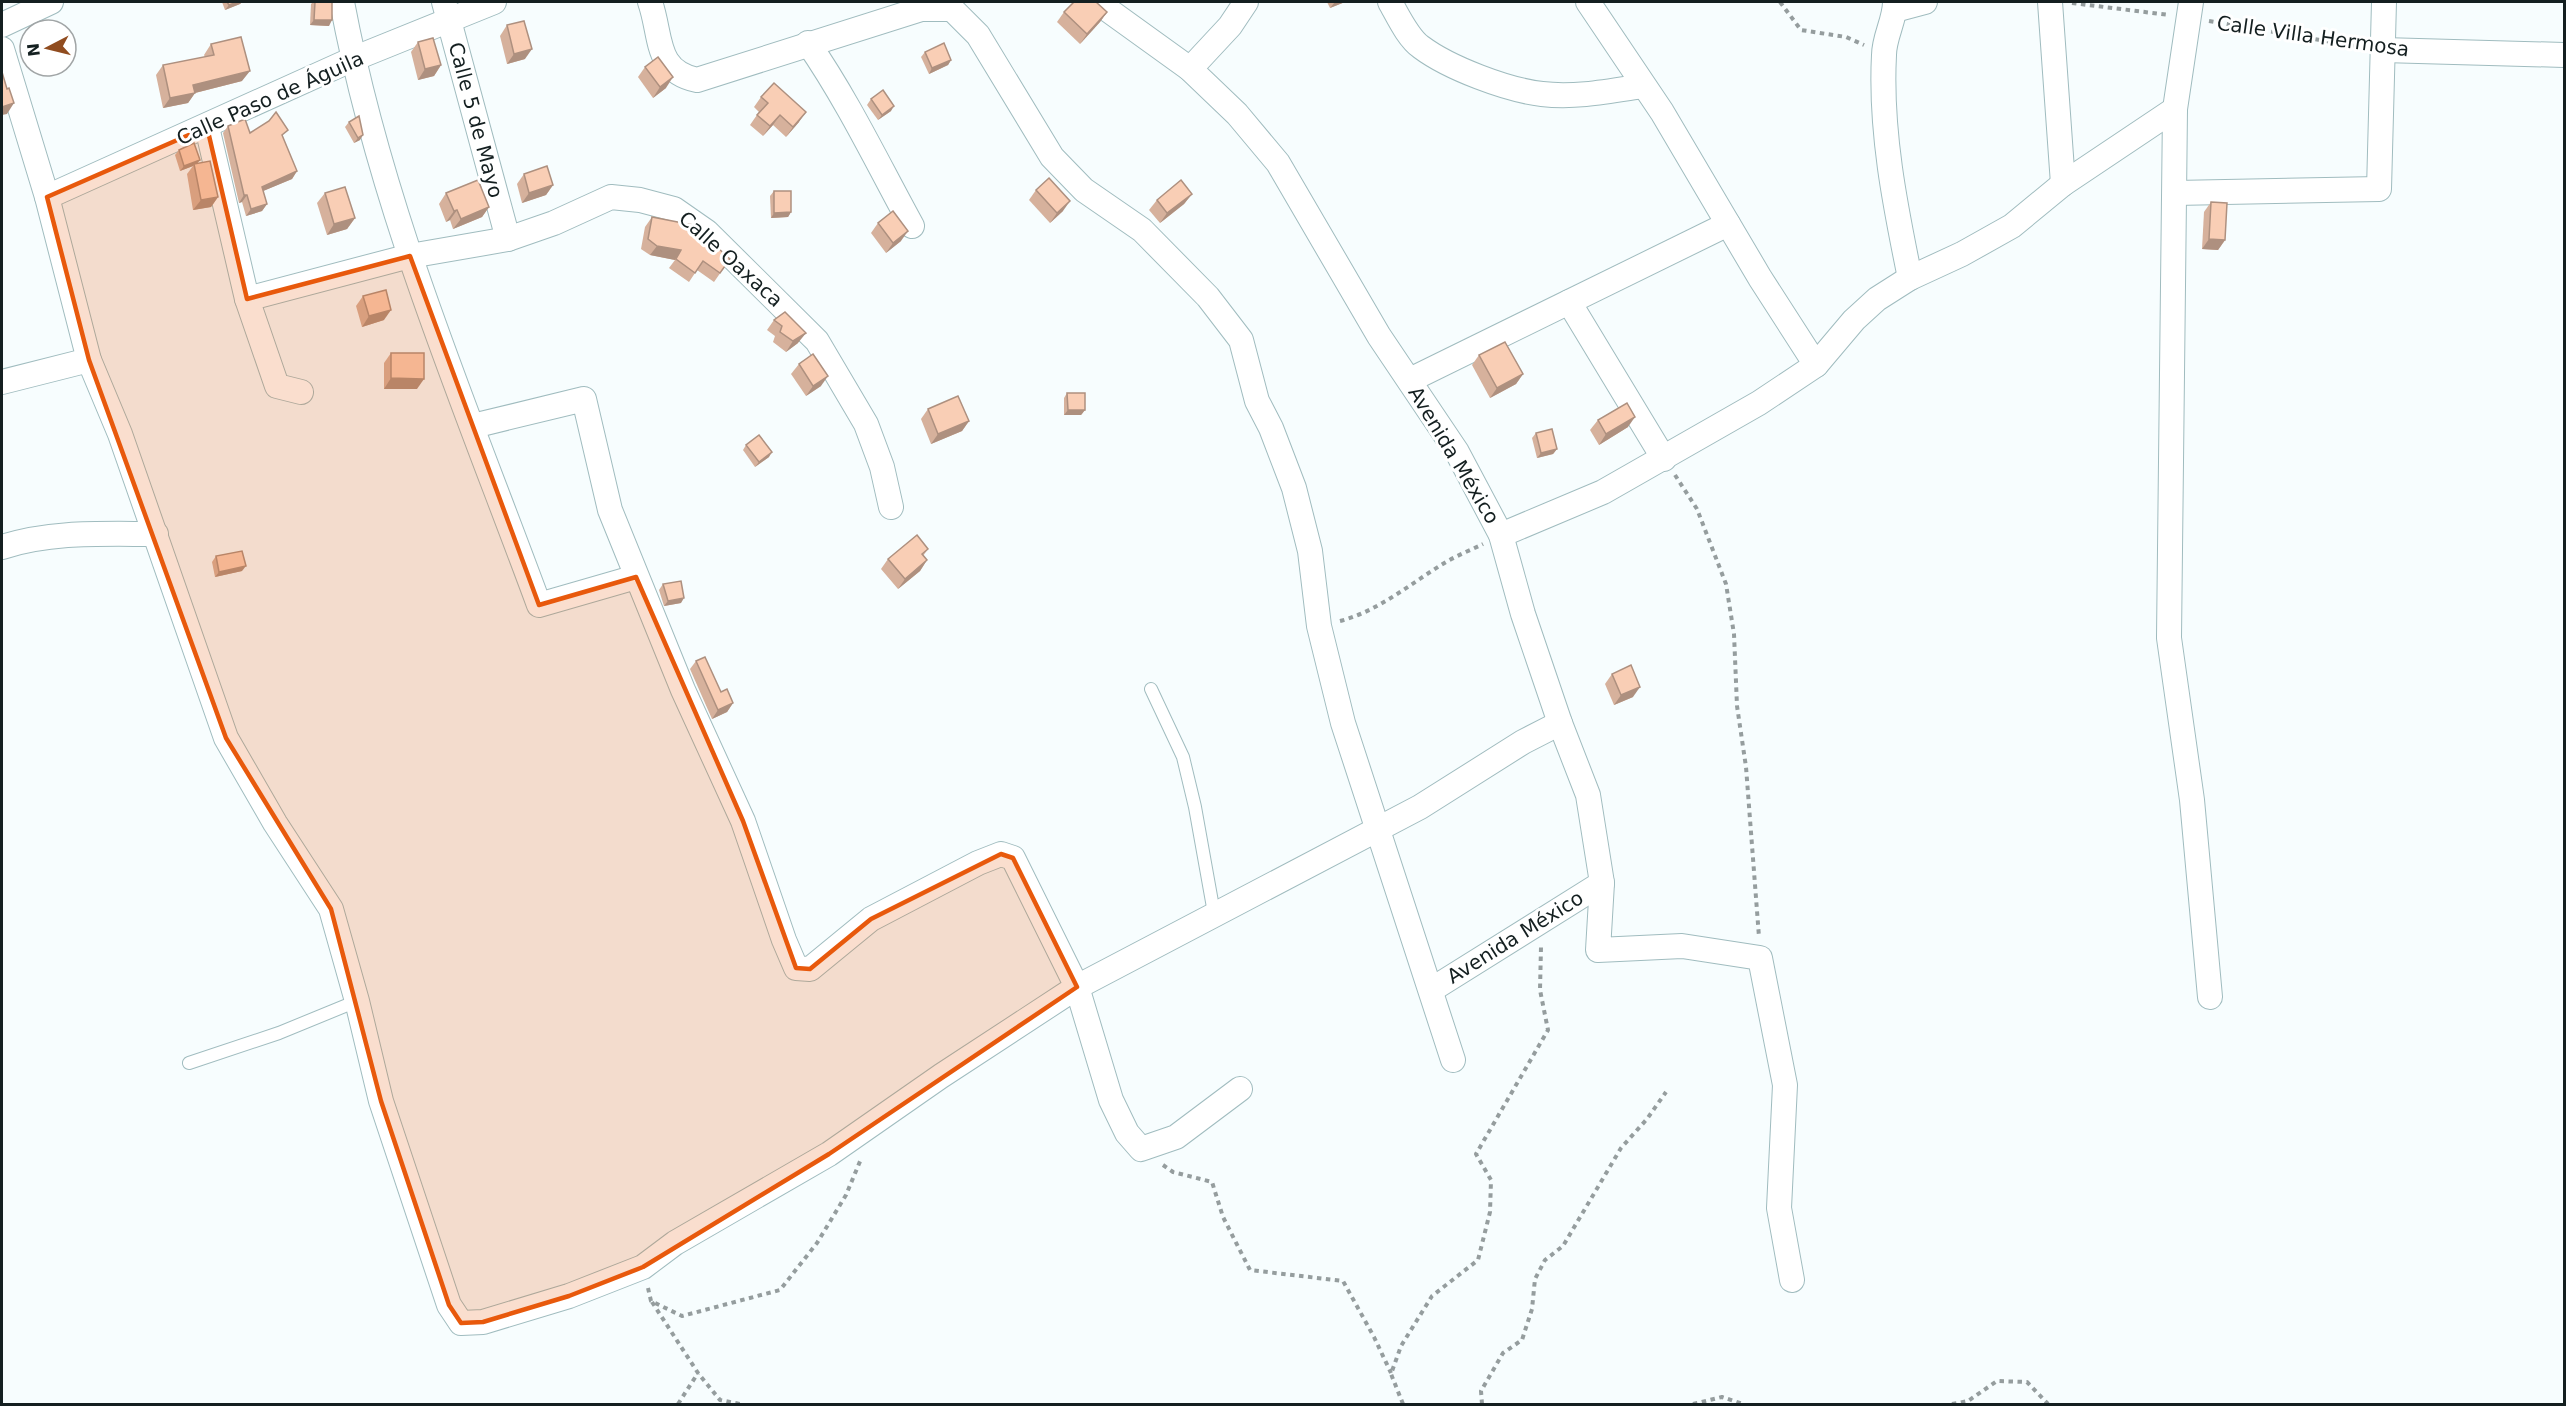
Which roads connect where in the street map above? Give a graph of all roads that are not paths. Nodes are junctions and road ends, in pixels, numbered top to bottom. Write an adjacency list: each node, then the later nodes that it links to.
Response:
1 (51, 2): 15 (street)
2 (342, 2): 20 (street)
3 (494, 2): 14 (street, Calle Paso de Águila)
4 (650, 2): 16 (street)
5 (1097, 2): 21 (street, Avenida México)
6 (1246, 2): 21 (street)
7 (1390, 2): 22 (street)
8 (1588, 2): 22 (street)
9 (1925, 2): 12 (street)
10 (2050, 2): 25 (street)
11 (2384, 2): 18 (street)
12 (1895, 6): 32 (street)
13 (2190, 9): 23 (street)
14 (447, 11): 20 (street, Calle Paso de Águila); 30 (street, Calle 5 de Mayo)
15 (2, 25)
16 (808, 43): 28 (street); 49 (street)
17 (2, 49): 27 (street)
18 (2383, 51): 19 (street, Calle Villa Hermosa); 26 (street)
19 (2565, 55)
20 (352, 59): 24 (street, Calle Paso de Águila); 31 (street)
21 (1190, 69): 37 (street, Avenida México)
22 (1644, 86): 29 (street)
23 (2175, 109): 25 (street); 26 (street)
24 (207, 127): 27 (street, Calle Paso de Águila); 33 (street)
25 (2063, 184): 32 (street)
26 (2175, 193): 54 (street)
27 (47, 197): 35 (street)
28 (912, 225)
29 (1728, 225): 34 (street); 36 (street)
30 (508, 239): 31 (street, Calle Oaxaca); 42 (street, Calle Oaxaca)
31 (410, 256): 33 (street, Calle Oaxaca); 40 (street)
32 (1910, 278): 36 (street)
33 (248, 299): 39 (street)
34 (1569, 302): 37 (street); 41 (street)
35 (89, 360): 38 (street); 43 (street)
36 (1816, 365): 41 (street)
37 (1410, 380): 44 (street, Avenida México)
38 (2, 382)
39 (301, 392)
40 (473, 426): 46 (street); 46 (street)
41 (1664, 459): 44 (street)
42 (891, 507)
43 (156, 534): 45 (street); 55 (street)
44 (1501, 535): 48 (street, Avenida México)
45 (2, 547)
46 (636, 577): 52 (street)
47 (1151, 688): 51 (lane)
48 (1560, 723): 49 (street); 50 (street, Avenida México)
49 (1377, 830): 51 (street); 53 (street)
50 (1602, 883): 53 (street, Avenida México); 59 (street)
51 (1214, 913): 52 (street)
52 (1077, 987): 55 (street); 58 (street)
53 (1431, 990): 56 (street)
54 (2210, 997)
55 (357, 1001): 57 (lane)
56 (1453, 1060)
57 (189, 1063)
58 (1240, 1089)
59 (1792, 1280)

